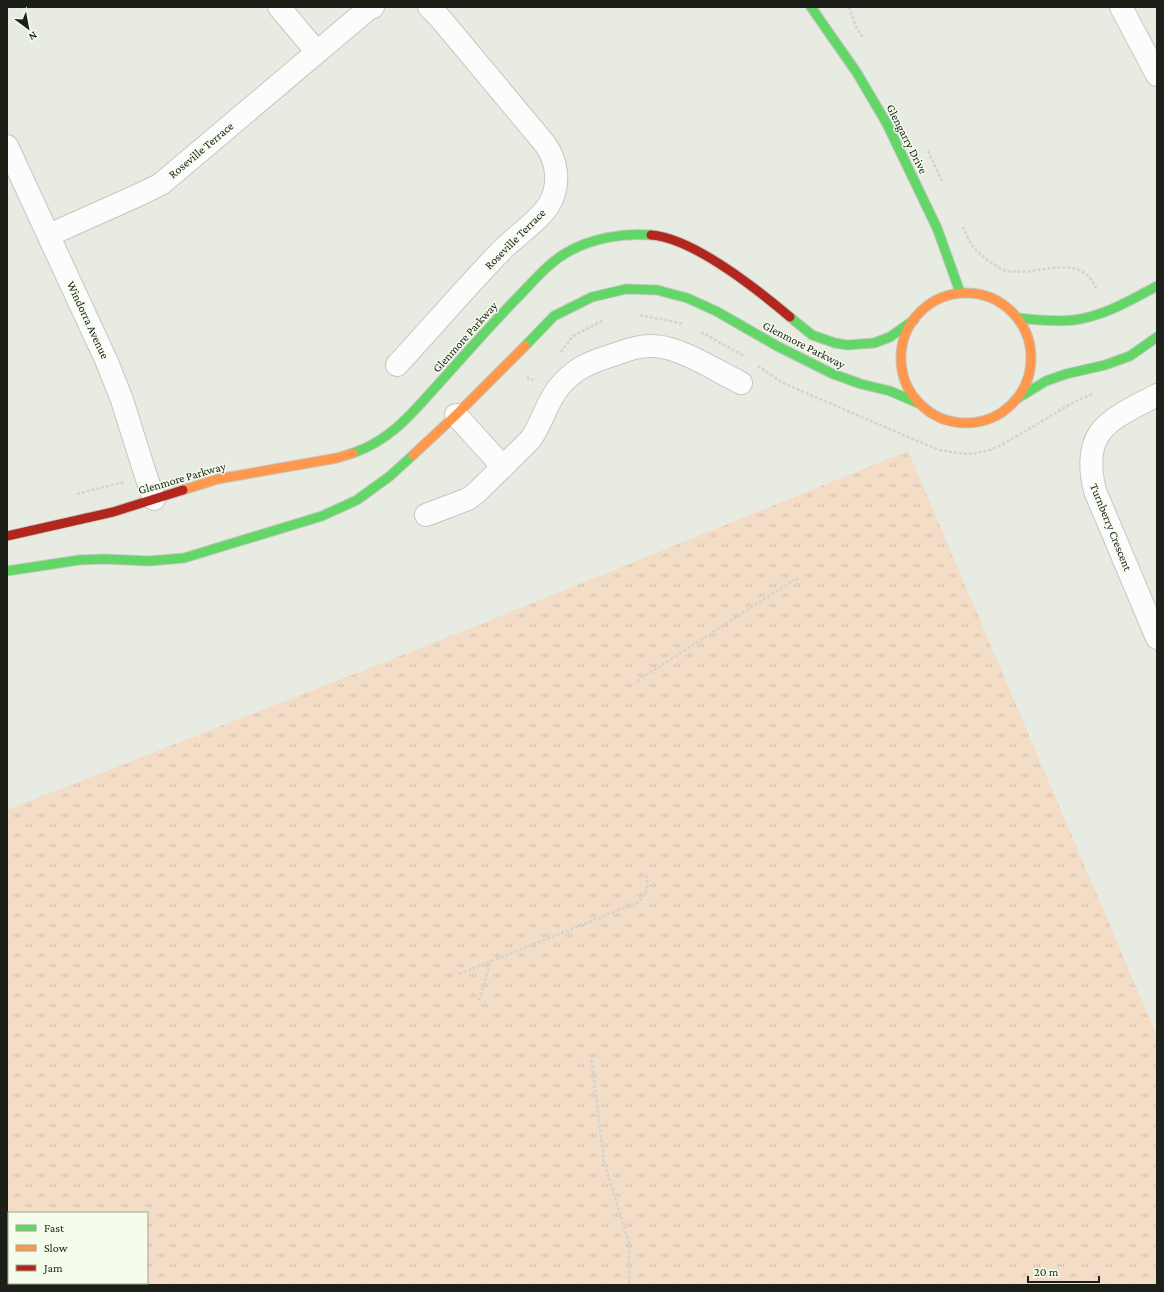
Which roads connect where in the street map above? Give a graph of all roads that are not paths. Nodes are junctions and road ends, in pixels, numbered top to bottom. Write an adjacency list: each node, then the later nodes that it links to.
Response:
1 (279, 7): 6 (street)
2 (373, 7): 6 (street, Roseville Terrace)
3 (428, 7): 15 (street, Roseville Terrace)
4 (811, 7): 11 (main road, Glengarry Drive)
5 (1121, 7): 7 (street)
6 (316, 52): 9 (street, Roseville Terrace)
7 (1157, 75)
8 (8, 152): 9 (street, Windorra Avenue)
9 (49, 235): 22 (street, Windorra Avenue)
10 (1157, 286): 12 (main road)
11 (960, 292): 12 (main road); 13 (main road)
12 (1018, 318): 18 (main road)
13 (914, 320): 19 (main road); 22 (main road, Glenmore Parkway)
14 (1157, 337): 18 (main road)
15 (397, 365)
16 (741, 383): 21 (street)
17 (1157, 395): 26 (street, Turnberry Crescent)
18 (1018, 398): 19 (main road)
19 (918, 403): 20 (main road, Glenmore Parkway)
20 (456, 415): 21 (street); 25 (main road, Glenmore Parkway)
21 (503, 467): 23 (street)
22 (154, 499): 24 (main road, Glenmore Parkway)
23 (426, 515)
24 (7, 536)
25 (7, 570)
26 (1157, 638)

